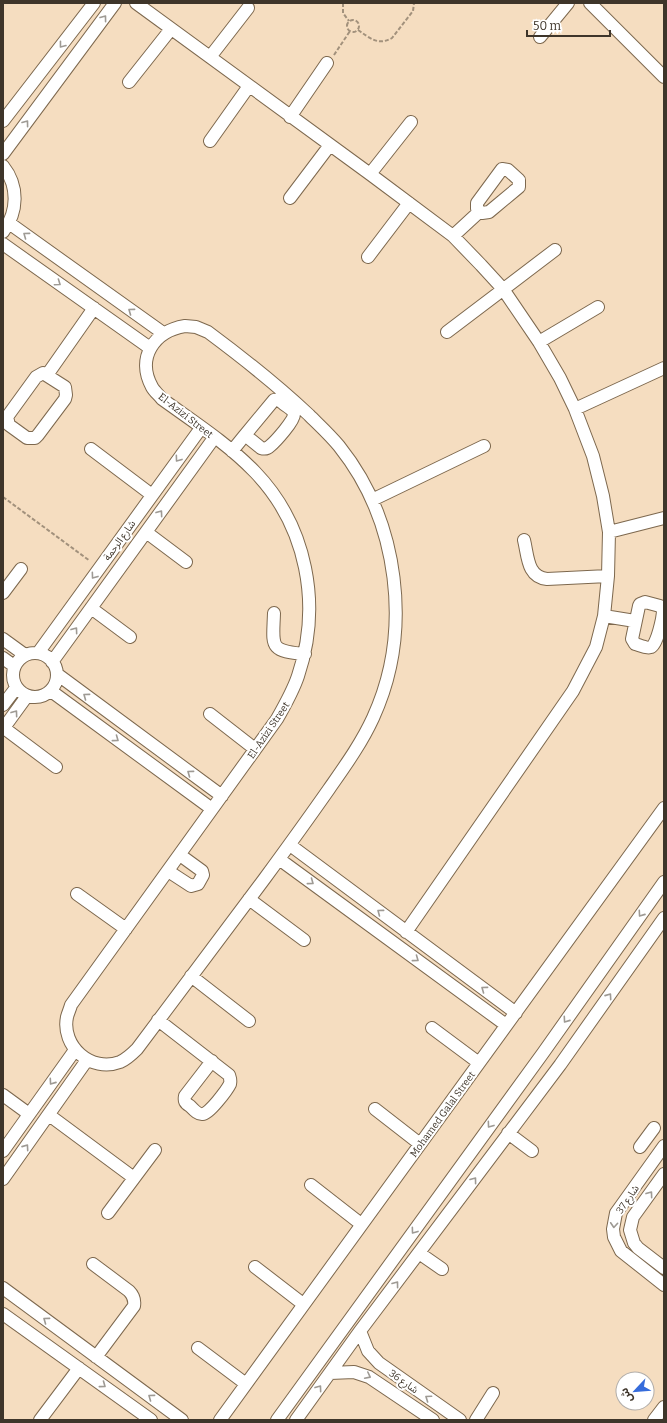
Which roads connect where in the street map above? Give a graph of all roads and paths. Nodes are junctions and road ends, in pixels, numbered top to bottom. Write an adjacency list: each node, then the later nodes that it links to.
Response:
1 (94, 3): 20 (street, one-way to 20)
2 (116, 3): 24 (street, one-way to 2)
3 (136, 3): 10 (street)
4 (343, 3): 9 (path)
5 (414, 3): 11 (path)
6 (568, 3): 13 (street)
7 (590, 3): 16 (street)
8 (248, 8): 14 (street)
9 (349, 21): 11 (path); 12 (path)
10 (171, 29): 14 (street); 17 (street)
11 (358, 30): 12 (path)
12 (350, 31): 15 (path)
13 (540, 37)
14 (210, 58): 18 (street)
15 (327, 63): 19 (street)
16 (664, 77)
17 (129, 82)
18 (249, 86): 19 (street); 22 (street)
19 (290, 116): 23 (street)
20 (3, 122)
21 (410, 122): 26 (street)
22 (210, 141)
23 (330, 145): 26 (street); 27 (street)
24 (3, 154)
25 (3, 166): 30 (street)
26 (370, 174): 28 (street)
27 (290, 198)
28 (409, 203): 31 (street); 34 (street)
29 (479, 212): 31 (street)
30 (6, 228): 39 (street, one-way to 30)
31 (452, 236): 35 (street)
32 (3, 244): 37 (street, one-way to 37)
33 (555, 250): 35 (street)
34 (368, 257)
35 (502, 289): 38 (street); 40 (street)
36 (598, 307): 40 (street)
37 (94, 308): 41 (street); 43 (street)
38 (447, 332)
39 (163, 333): 41 (street, El-Azizi Street); 53 (street, El-Azizi Street)
40 (539, 342): 44 (street)
41 (150, 348): 45 (street, El-Azizi Street)
42 (664, 368): 44 (street)
43 (47, 375): 43 (street)
44 (575, 409): 56 (street)
45 (201, 428): 47 (street, El-Azizi Street); 51 (street, شارع الرحمة, one-way to 51)
46 (245, 435): 50 (street)
47 (214, 438): 50 (street, El-Azizi Street); 55 (street, شارع الرحمة, one-way to 47)
48 (484, 446): 53 (street)
49 (90, 449): 51 (street)
50 (232, 451): 70 (street, El-Azizi Street)
51 (152, 495): 59 (street, شارع الرحمة)
52 (3, 497): 59 (path)
53 (372, 500): 87 (street, El-Azizi Street)
54 (664, 518): 56 (street)
55 (146, 532): 58 (street); 63 (street, شارع الرحمة)
56 (609, 532): 61 (street)
57 (524, 540): 61 (street)
58 (186, 562)
59 (99, 568): 69 (street, شارع الرحمة, one-way to 69)
60 (21, 569): 62 (street)
61 (608, 576): 65 (street)
62 (3, 593)
63 (91, 608): 67 (street); 73 (street, شارع الرحمة, one-way to 63)
64 (274, 613): 70 (street)
65 (604, 616): 66 (street); 96 (street)
66 (635, 621)
67 (130, 637)
68 (3, 639): 71 (street)
69 (38, 653): 71 (street); 73 (street)
70 (305, 654): 82 (street, El-Azizi Street)
71 (25, 655): 74 (street)
72 (3, 658): 74 (street)
73 (52, 662): 75 (street)
74 (14, 666): 76 (street)
75 (57, 674): 77 (street); 84 (street, one-way to 75)
76 (16, 688): 78 (street); 79 (street)
77 (51, 691): 78 (street); 86 (street, one-way to 86)
78 (27, 696): 81 (street, one-way to 78)
79 (3, 705)
80 (210, 714): 82 (street)
81 (4, 728): 83 (street)
82 (255, 749): 84 (street, El-Azizi Street)
83 (56, 767)
84 (222, 796): 86 (street, El-Azizi Street)
85 (664, 808): 99 (street, Mohamed Galal Street)
86 (212, 809): 88 (street, El-Azizi Street)
87 (290, 845): 89 (street, El-Azizi Street); 96 (street, one-way to 87)
88 (180, 855): 90 (street, El-Azizi Street); 90 (street)
89 (279, 859): 93 (street, El-Azizi Street); 102 (street, one-way to 102)
90 (168, 871): 95 (street, El-Azizi Street)
91 (664, 882): 105 (street, one-way to 105)
92 (78, 894): 95 (street)
93 (249, 899): 97 (street); 98 (street, El-Azizi Street)
94 (664, 918): 109 (street, one-way to 94)
95 (126, 929): 104 (street, El-Azizi Street)
96 (406, 932): 99 (street, one-way to 96)
97 (304, 940)
98 (192, 976): 100 (street, El-Azizi Street); 101 (street)
99 (516, 1013): 102 (street, Mohamed Galal Street)
100 (158, 1020): 106 (street, El-Azizi Street); 107 (street)
101 (249, 1021)
102 (506, 1025): 108 (street, Mohamed Galal Street)
103 (432, 1028): 108 (street)
104 (75, 1050): 106 (street, El-Azizi Street); 112 (street, one-way to 112)
105 (543, 1053): 109 (street); 148 (street, one-way to 148)
106 (87, 1060): 113 (street)
107 (212, 1061)
108 (479, 1063): 116 (street, Mohamed Galal Street)
109 (560, 1065): 114 (street)
110 (3, 1095): 112 (street)
111 (374, 1109): 116 (street)
112 (29, 1114): 118 (street)
113 (49, 1115): 122 (street); 123 (street, one-way to 113)
114 (508, 1133): 119 (street); 127 (street, one-way to 114)
115 (664, 1142): 120 (street)
116 (420, 1144): 126 (street, Mohamed Galal Street)
117 (155, 1150): 122 (street)
118 (3, 1151)
119 (532, 1151)
120 (661, 1151): 132 (street, شارع 37, one-way to 132)
121 (664, 1174): 130 (street, شارع 37, one-way to 121)
122 (134, 1178): 125 (street)
123 (3, 1179)
124 (311, 1185): 126 (street)
125 (108, 1213)
126 (361, 1224): 134 (street, Mohamed Galal Street)
127 (419, 1253): 131 (street); 136 (street, one-way to 127)
128 (92, 1264): 138 (street)
129 (255, 1267): 134 (street)
130 (664, 1268)
131 (442, 1269)
132 (664, 1285)
133 (3, 1288): 138 (street, one-way to 133)
134 (304, 1304): 141 (street, Mohamed Galal Street)
135 (3, 1314): 139 (street)
136 (360, 1331): 140 (street); 151 (street, شارع 36, one-way to 136)
137 (198, 1348): 141 (street)
138 (96, 1357): 146 (street, one-way to 138)
139 (78, 1368): 144 (street); 145 (street, one-way to 145)
140 (330, 1373): 149 (street, one-way to 140); 150 (street, شارع 36, one-way to 150)
141 (246, 1384): 147 (street, Mohamed Galal Street)
142 (493, 1393): 152 (street)
143 (664, 1407): 153 (street)
144 (40, 1420)
145 (151, 1420)
146 (182, 1420)
147 (220, 1420)
148 (277, 1420)
149 (296, 1420)
150 (433, 1420)
151 (460, 1420)
152 (476, 1420)
153 (654, 1420)

